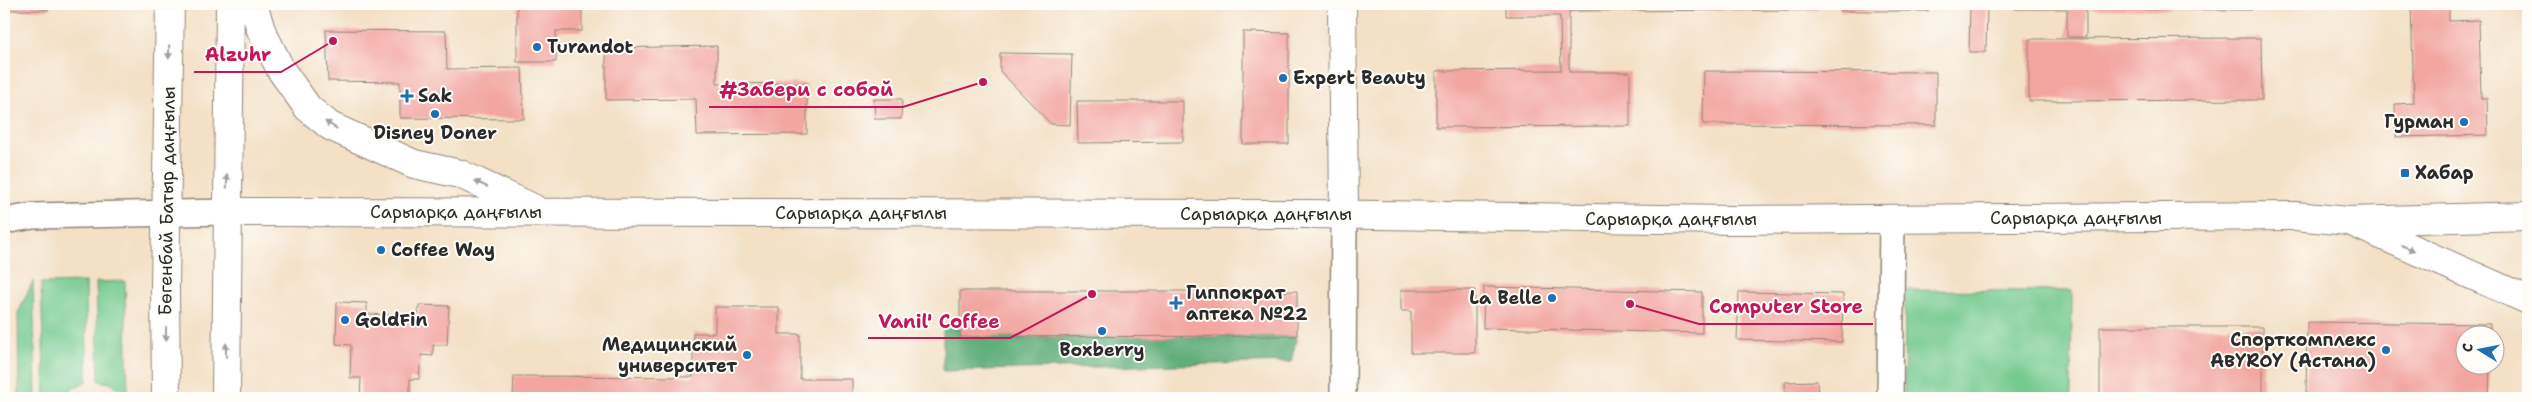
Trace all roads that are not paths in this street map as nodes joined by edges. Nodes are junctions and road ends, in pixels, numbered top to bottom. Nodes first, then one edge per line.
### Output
1 (170, 4) edge
2 (230, 4) edge
3 (253, 4) edge
4 (1342, 4) edge
5 (227, 212) junction
6 (541, 212) junction
7 (167, 213) junction
8 (1344, 215) junction
9 (2528, 216) edge
10 (1892, 219) junction
11 (4, 221) edge
12 (2348, 221) junction
13 (2528, 300) edge
14 (166, 398) edge
15 (226, 398) edge
16 (1343, 398) edge
17 (1890, 398) edge

1 -> 7 main road, Бөгенбай Батыр даңғылы
5 -> 2 main road
6 -> 3 main road
4 - 8 main road
5 - 6 main road, Сарыарқа даңғылы
5 - 7 street, Сарыарқа даңғылы
15 -> 5 main road
6 - 8 main road, Сарыарқа даңғылы
7 - 11 street, Сарыарқа даңғылы
7 -> 14 main road, Бөгенбай Батыр даңғылы
8 - 10 main road, Сарыарқа даңғылы
8 - 16 street
9 - 12 main road, Сарыарқа даңғылы
10 - 12 main road, Сарыарқа даңғылы
10 - 17 street
12 -> 13 main road

